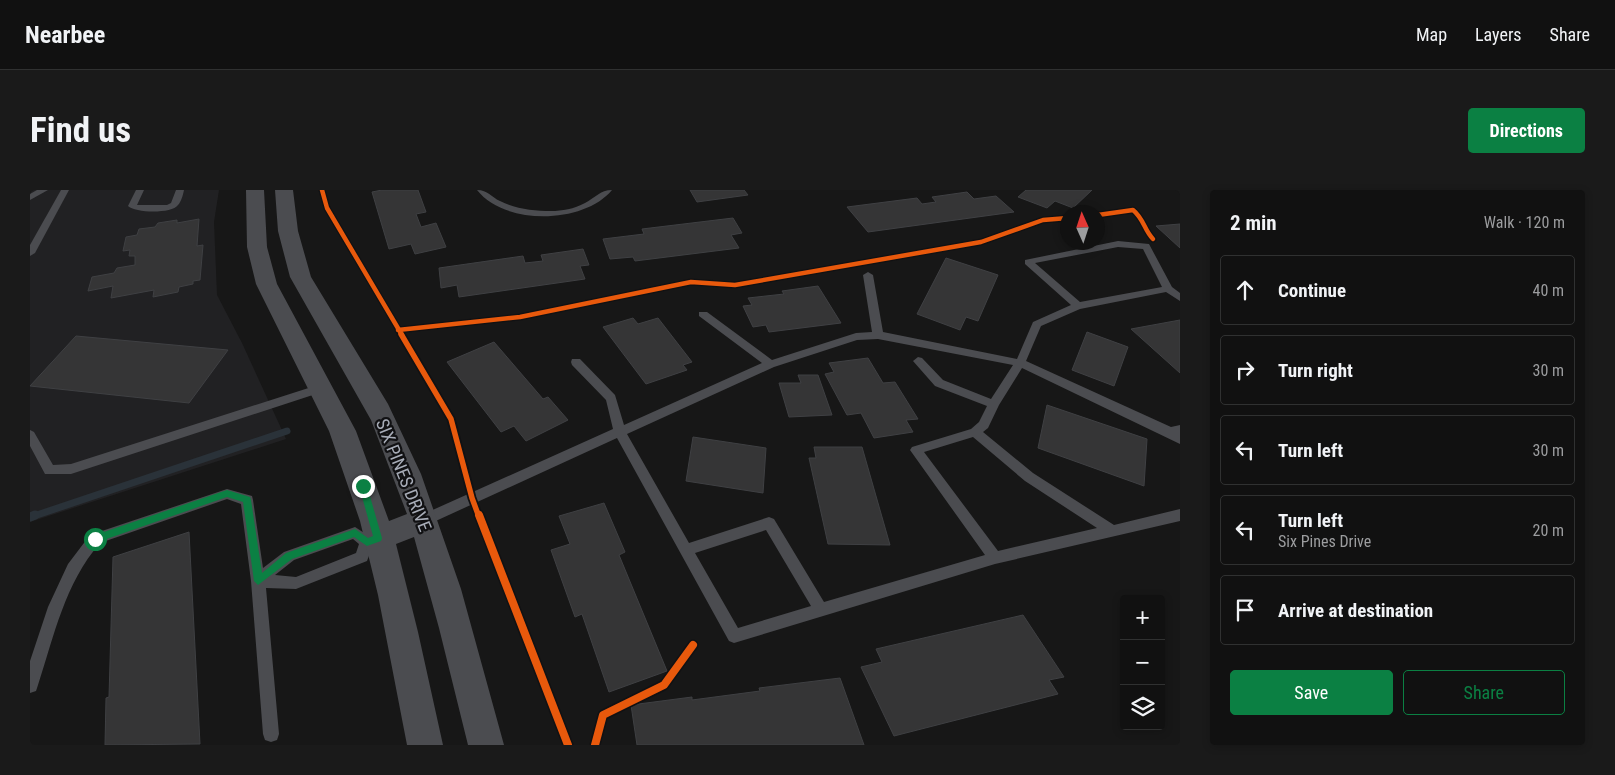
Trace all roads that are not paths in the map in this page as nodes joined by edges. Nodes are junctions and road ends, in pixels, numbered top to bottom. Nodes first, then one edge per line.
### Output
1 (44, 190) edge
2 (65, 190) edge
3 (140, 190) edge
4 (180, 190) edge
5 (254, 190) edge
6 (284, 190) edge
7 (481, 190) edge
8 (608, 190) edge
9 (30, 197) edge
10 (30, 253) edge
11 (868, 275) dead end
12 (1168, 289) junction
13 (1180, 298) edge
14 (1078, 306) junction
15 (703, 314) dead end
16 (878, 335) junction
17 (918, 361) dead end
18 (576, 362) dead end
19 (1020, 363) junction
20 (770, 364) junction
21 (321, 388) junction
22 (994, 404) junction
23 (1175, 431) edge
24 (620, 432) junction
25 (974, 432) junction
26 (30, 435) edge
27 (1180, 439) edge
28 (1180, 515) edge
29 (422, 521) junction
30 (1111, 530) junction
31 (372, 540) junction
32 (686, 550) junction
33 (995, 558) junction
34 (258, 581) junction
35 (821, 610) junction
36 (30, 685) edge
37 (271, 734) dead end
38 (425, 745) edge
39 (486, 745) edge

1 - 9 lane
2 - 10 lane
3 - 4 lane
5 - 21 street
6 - 29 street, SIX PINES DRIVE
7 - 8 lane
11 - 16 lane
12 - 13 lane
12 - 14 lane
12 - 14 lane
14 - 19 lane
15 - 20 lane
16 - 19 lane
16 - 20 lane
17 - 22 lane
18 - 24 lane
19 - 22 lane
19 - 23 lane
20 - 24 lane
21 - 26 lane
21 - 31 street
22 - 25 lane
23 - 27 lane
24 - 29 lane
24 - 32 lane
25 - 30 lane
25 - 33 lane
28 - 30 lane
29 - 31 street
29 - 39 street, SIX PINES DRIVE
30 - 33 lane
31 - 34 lane
31 - 34 lane
31 - 38 street
32 - 35 lane
32 - 35 lane
33 - 35 lane
34 - 36 lane
34 - 37 lane

